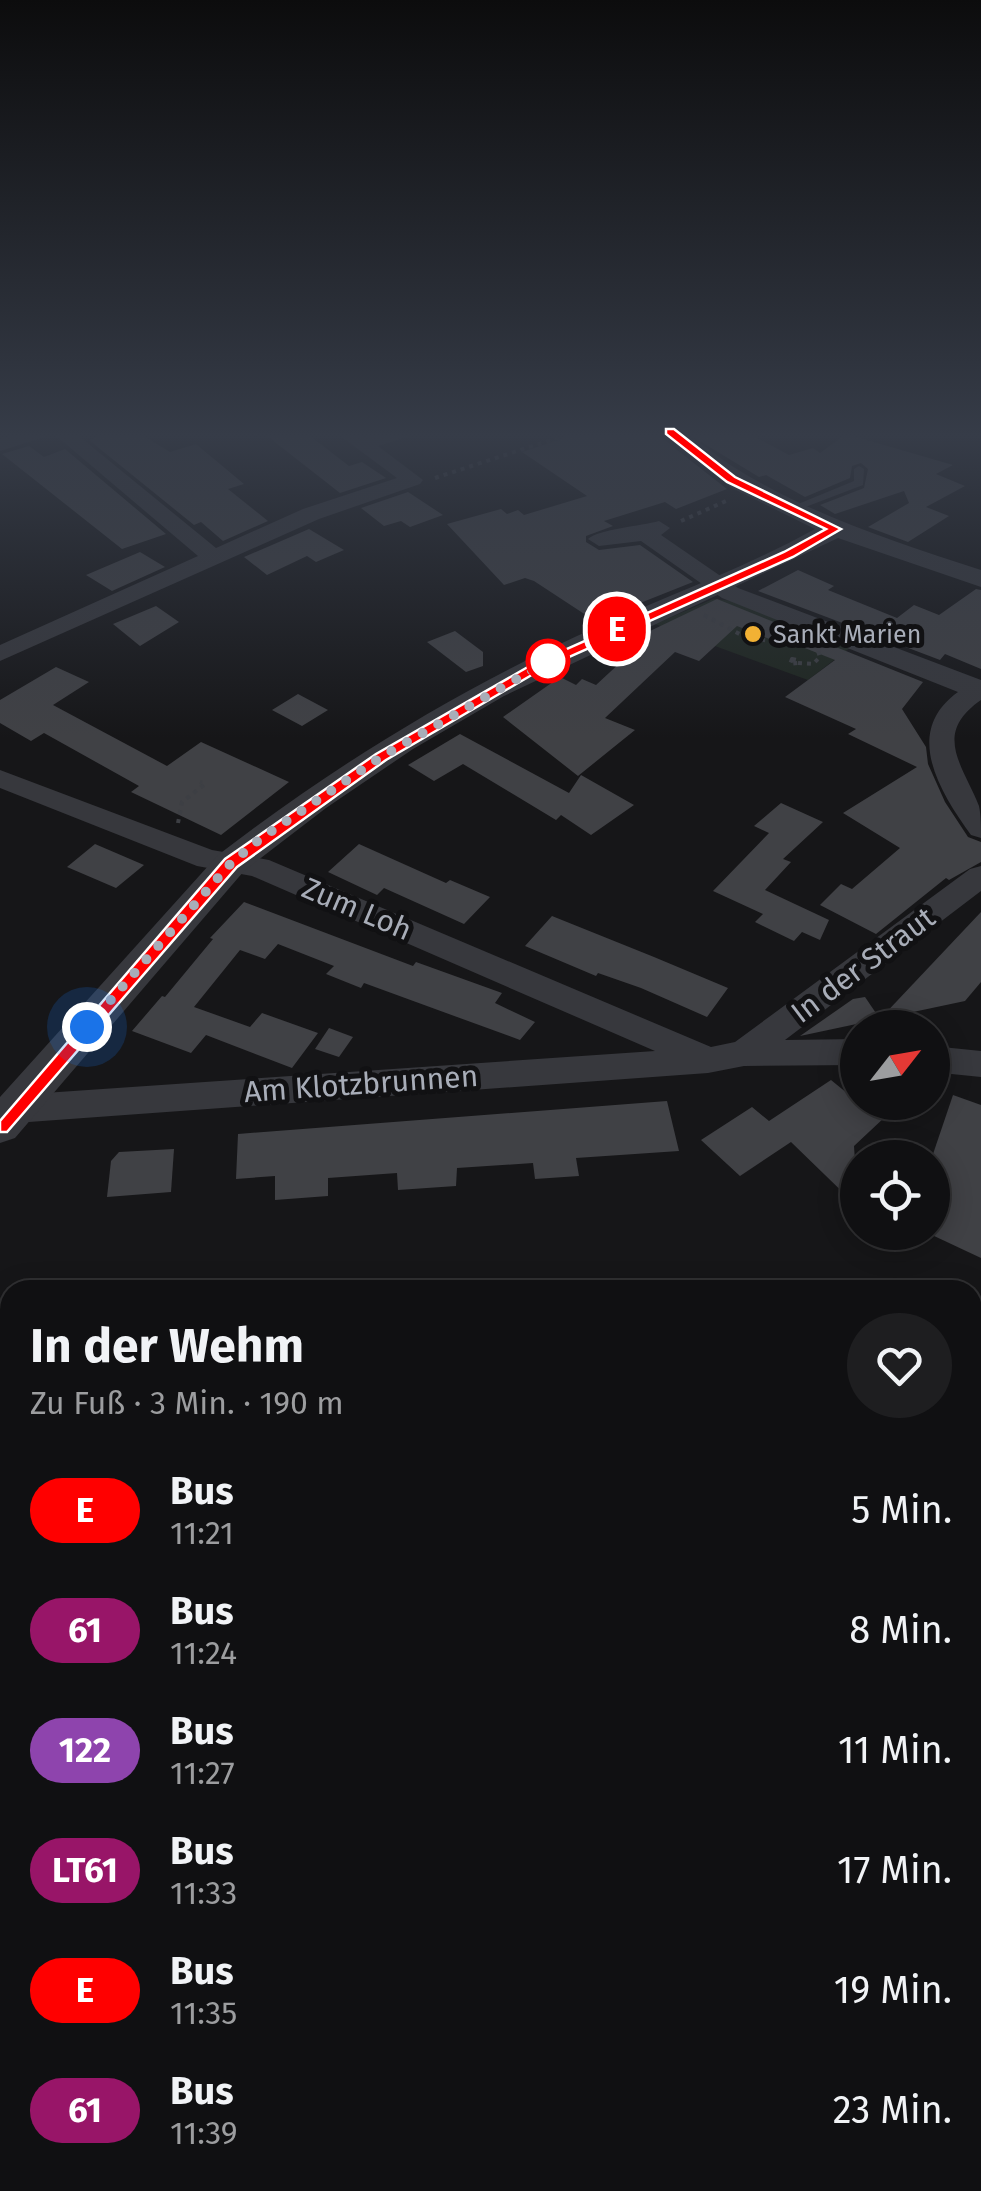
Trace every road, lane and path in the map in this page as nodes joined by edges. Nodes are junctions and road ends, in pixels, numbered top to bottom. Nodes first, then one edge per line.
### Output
1 (185, 534) edge
2 (266, 534) edge
3 (627, 534) edge
4 (655, 534) edge
5 (824, 534) edge
6 (850, 534) edge
7 (599, 538) dead end
8 (214, 558) junction
9 (981, 580) edge
10 (704, 592) junction
11 (746, 630) dead end
12 (740, 635) junction
13 (820, 636) junction
14 (786, 640) dead end
15 (779, 645) junction
16 (0, 654) edge
17 (979, 690) edge
18 (0, 778) edge
19 (200, 782) dead end
20 (981, 829) edge
21 (174, 846) junction
22 (231, 863) junction
23 (981, 876) edge
24 (840, 1052) edge
25 (744, 1053) junction
26 (708, 1060) junction
27 (950, 1061) edge
28 (981, 1064) edge
29 (8, 1118) edge

1 - 8 street
2 - 8 street
3 - 7 street
4 - 10 street
5 - 10 street
6 - 9 street
8 - 16 street
10 - 12 path
10 - 13 street
10 - 22 street
11 - 12 path
12 - 15 path
13 - 15 path
13 - 15 path
13 - 17 street
14 - 15 path
17 - 20 street
18 - 21 street, Zum Loh
19 - 21 path
21 - 22 street, Zum Loh
22 - 26 street, Zum Loh
22 - 29 street
23 - 25 street, In der Straut
24 - 25 street, Am Klotzbrunnen
25 - 26 street, Am Klotzbrunnen
26 - 29 street, Am Klotzbrunnen
27 - 28 street

